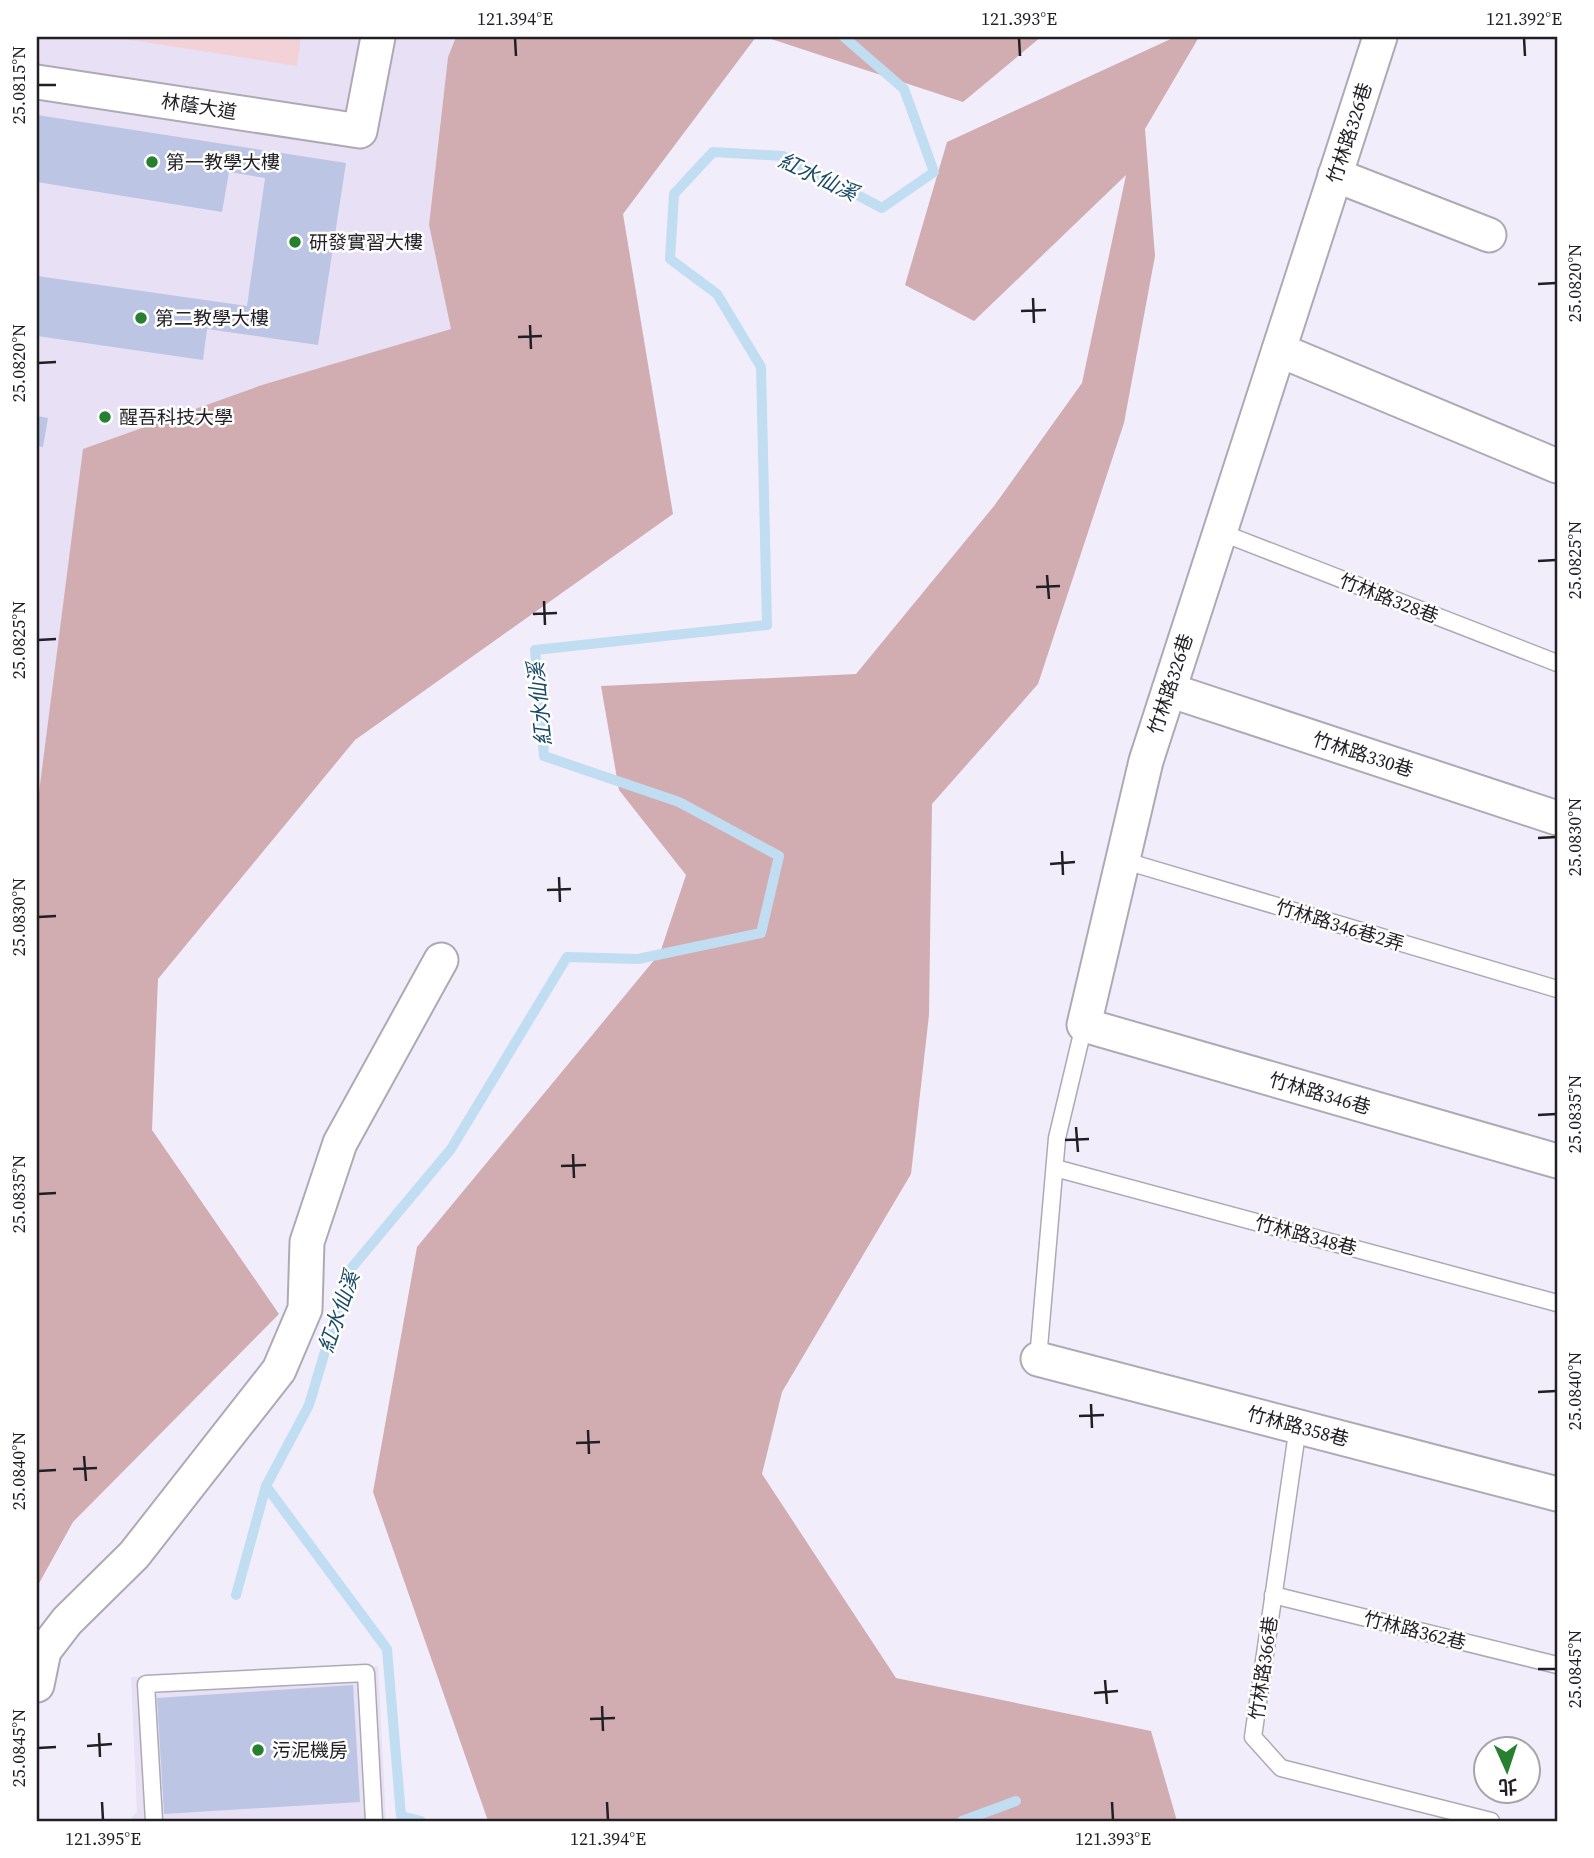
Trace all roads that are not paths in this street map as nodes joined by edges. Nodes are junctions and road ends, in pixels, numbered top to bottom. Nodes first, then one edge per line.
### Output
1 (379, 37) edge
2 (1380, 37) edge
3 (37, 82) edge
4 (1335, 176) junction
5 (1489, 235) dead end
6 (1279, 350) junction
7 (1557, 466) edge
8 (1220, 532) junction
9 (1557, 663) edge
10 (1168, 690) junction
11 (1557, 818) edge
12 (1122, 860) junction
13 (441, 960) dead end
14 (1557, 989) edge
15 (1084, 1026) junction
16 (1557, 1161) edge
17 (1055, 1168) junction
18 (1557, 1303) edge
19 (1038, 1359) joint
20 (1298, 1426) junction
21 (1557, 1494) edge
22 (1273, 1595) junction
23 (1557, 1665) edge
24 (37, 1685) edge
25 (154, 1821) edge
26 (374, 1821) edge
27 (1491, 1821) edge

1 - 3 street, 林蔭大道
2 - 4 street, 竹林路326巷
4 - 5 street
4 - 6 street, 竹林路326巷
6 - 7 street
6 - 8 street, 竹林路326巷
8 - 9 lane, 竹林路328巷
8 - 10 street, 竹林路326巷
10 - 11 street, 竹林路330巷
10 - 12 street, 竹林路326巷
12 - 14 lane, 竹林路346巷2弄
12 - 15 street, 竹林路326巷
13 - 24 street
15 - 16 street, 竹林路346巷
15 - 17 lane
17 - 18 lane, 竹林路348巷
17 - 19 lane
19 - 20 street, 竹林路358巷
20 - 21 street, 竹林路358巷
20 - 22 lane, 竹林路366巷
22 - 23 lane, 竹林路362巷
22 - 27 lane, 竹林路366巷
25 - 26 lane

